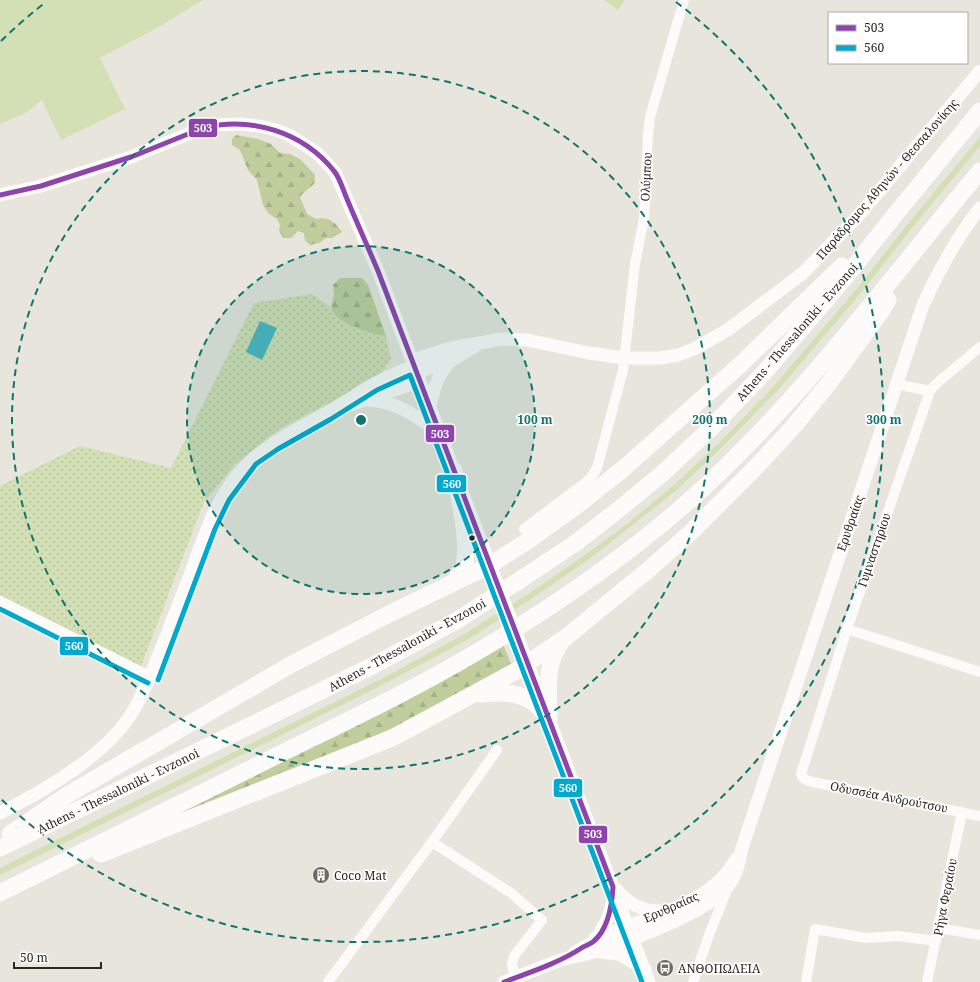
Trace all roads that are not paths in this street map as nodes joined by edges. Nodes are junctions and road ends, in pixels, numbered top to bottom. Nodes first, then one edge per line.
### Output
1 (684, 0) edge
2 (980, 71) edge
3 (980, 112) edge
4 (980, 171) edge
5 (0, 195) edge
6 (980, 208) edge
7 (894, 216) junction
8 (922, 241) junction
9 (479, 344) junction
10 (980, 347) edge
11 (624, 358) junction
12 (454, 359) junction
13 (416, 370) junction
14 (896, 384) junction
15 (930, 391) junction
16 (363, 400) junction
17 (430, 406) junction
18 (328, 413) junction
19 (441, 434) junction
20 (454, 470) junction
21 (525, 536) junction
22 (493, 571) junction
23 (453, 583) junction
24 (0, 601) edge
25 (847, 629) junction
26 (565, 638) junction
27 (525, 657) junction
28 (980, 672) edge
29 (151, 677) junction
30 (474, 694) junction
31 (549, 718) junction
32 (497, 750) dead end
33 (802, 774) joint
34 (962, 812) junction
35 (0, 813) edge
36 (980, 816) edge
37 (0, 841) edge
38 (432, 842) junction
39 (0, 848) edge
40 (742, 848) junction
41 (728, 886) junction
42 (613, 887) junction
43 (6, 890) edge
44 (669, 911) junction
45 (938, 928) junction
46 (630, 932) junction
47 (980, 935) edge
48 (936, 941) junction
49 (594, 947) junction
50 (645, 969) junction
51 (510, 980) edge
52 (328, 982) edge
53 (649, 982) edge
54 (693, 982) edge
55 (806, 982) edge
56 (928, 982) edge

1 - 11 street, Ολύμπου
2 - 11 main road, Παράδρομος Αθηνών - Θεσσαλονίκης
3 - 7 highway, Athens - Thessaloniki - Evzonoi
4 - 8 highway
5 - 13 main road, Ερυθραίας
6 - 14 main road, Ερυθραίας
7 - 21 highway
7 - 39 highway, Athens - Thessaloniki - Evzonoi
8 - 26 highway
8 - 43 highway
9 - 11 main road, Παράδρομος Αθηνών - Θεσσαλονίκης
9 - 12 main road, Παράδρομος Αθηνών - Θεσσαλονίκης
9 - 13 main road, Παράδρομος Αθηνών - Θεσσαλονίκης
10 - 15 street, Γυμναστηρίου
11 - 21 street, Ολύμπου
12 - 13 main road, Παράδρομος Αθηνών - Θεσσαλονίκης
12 - 17 main road
13 - 16 main road, Παράδρομος Αθηνών - Θεσσαλονίκης
13 - 17 main road, Ερυθραίας
13 - 18 main road, Παράδρομος Αθηνών - Θεσσαλονίκης
14 - 15 street
14 - 40 main road, Ερυθραίας
15 - 25 street, Γυμναστηρίου
16 - 18 main road, Παράδρομος Αθηνών - Θεσσαλονίκης
16 - 19 main road
17 - 19 main road, Ερυθραίας
18 - 29 main road, Παράδρομος Αθηνών - Θεσσαλονίκης
19 - 20 main road, Ερυθραίας
20 - 22 main road, Ερυθραίας
20 - 23 highway
21 - 22 highway
22 - 23 highway
22 - 27 main road, Ερυθραίας
23 - 37 highway
24 - 29 street
25 - 28 street
25 - 33 street, Γυμναστηρίου
26 - 27 highway
26 - 31 highway
27 - 30 highway
27 - 31 main road, Ερυθραίας
29 - 35 main road, Παράδρομος Αθηνών - Θεσσαλονίκης
30 - 31 highway
30 - 43 highway
31 - 42 main road, Ερυθραίας
32 - 38 street
33 - 34 street, Οδυσσέα Ανδρούτσου
34 - 36 street, Οδυσσέα Ανδρούτσου
34 - 45 street, Ρήγα Φεραίου
38 - 51 street
38 - 52 street
40 - 41 main road, Ερυθραίας
40 - 44 main road, Ερυθραίας
41 - 46 main road, Ερυθραίας
41 - 54 street, Ερυθραίας
42 - 44 main road
42 - 46 main road, Ερυθραίας
42 - 49 main road
44 - 46 main road, Ερυθραίας
45 - 47 street
45 - 48 street, Ρήγα Φεραίου
46 - 49 main road
46 - 50 main road, Ερυθραίας
48 - 55 street
48 - 56 street, Ρήγα Φεραίου
49 - 50 main road
49 - 51 main road
50 - 53 main road, Ερυθραίας

